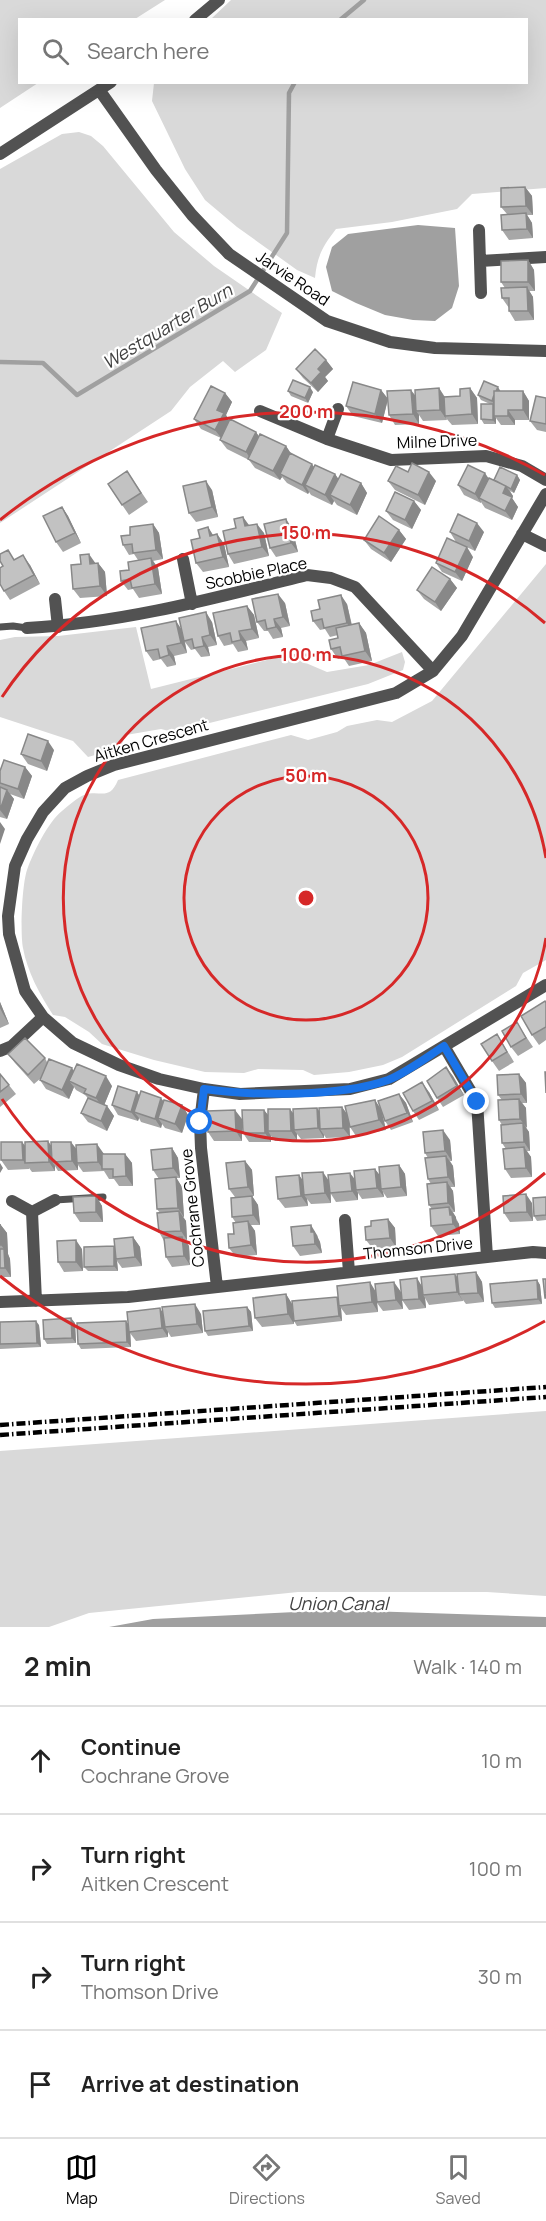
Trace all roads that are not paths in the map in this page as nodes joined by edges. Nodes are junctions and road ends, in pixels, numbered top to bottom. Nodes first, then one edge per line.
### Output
1 (219, 0) edge
2 (197, 18) edge
3 (109, 84) edge
4 (100, 91) junction
5 (0, 154) edge
6 (479, 230) dead end
7 (546, 257) edge
8 (480, 261) junction
9 (481, 293) dead end
10 (546, 351) edge
11 (338, 409) dead end
12 (260, 411) dead end
13 (327, 439) junction
14 (546, 480) edge
15 (546, 494) edge
16 (522, 534) junction
17 (546, 546) edge
18 (183, 559) dead end
19 (55, 599) dead end
20 (192, 604) junction
21 (0, 627) edge
22 (58, 627) junction
23 (27, 628) joint
24 (433, 671) junction
25 (4, 934) edge
26 (546, 985) edge
27 (43, 1017) junction
28 (444, 1046) junction
29 (0, 1052) edge
30 (204, 1089) junction
31 (103, 1197) dead end
32 (55, 1200) joint
33 (12, 1201) dead end
34 (32, 1212) junction
35 (345, 1220) dead end
36 (546, 1253) edge
37 (487, 1257) junction
38 (349, 1272) junction
39 (217, 1287) junction
40 (36, 1301) junction
41 (0, 1302) edge

1 - 2 street
3 - 4 street
4 - 5 street
4 - 10 street, Jarvie Road
6 - 8 street
7 - 8 street
8 - 9 street
11 - 13 street
12 - 13 street, Milne Drive
13 - 14 street, Milne Drive
15 - 16 street, Aitken Crescent
16 - 17 street
16 - 24 street, Aitken Crescent
18 - 20 street, Scobbie Place
19 - 22 street
20 - 22 street, Scobbie Place
20 - 24 street, Scobbie Place
21 - 23 lane, Scobbie Place
22 - 23 street, Scobbie Place
24 - 25 street, Aitken Crescent
25 - 27 street, Aitken Crescent
26 - 28 street, Aitken Crescent
27 - 29 street
27 - 30 street, Aitken Crescent
28 - 30 street, Aitken Crescent
28 - 37 street, Thomson Drive
30 - 39 street, Cochrane Grove
31 - 32 lane
32 - 34 street
33 - 34 street
34 - 40 street
35 - 38 street, Thomson Drive
36 - 37 street
37 - 38 street, Thomson Drive
38 - 39 street, Thomson Drive
39 - 40 street, Thomson Drive
40 - 41 street, Thomson Drive

